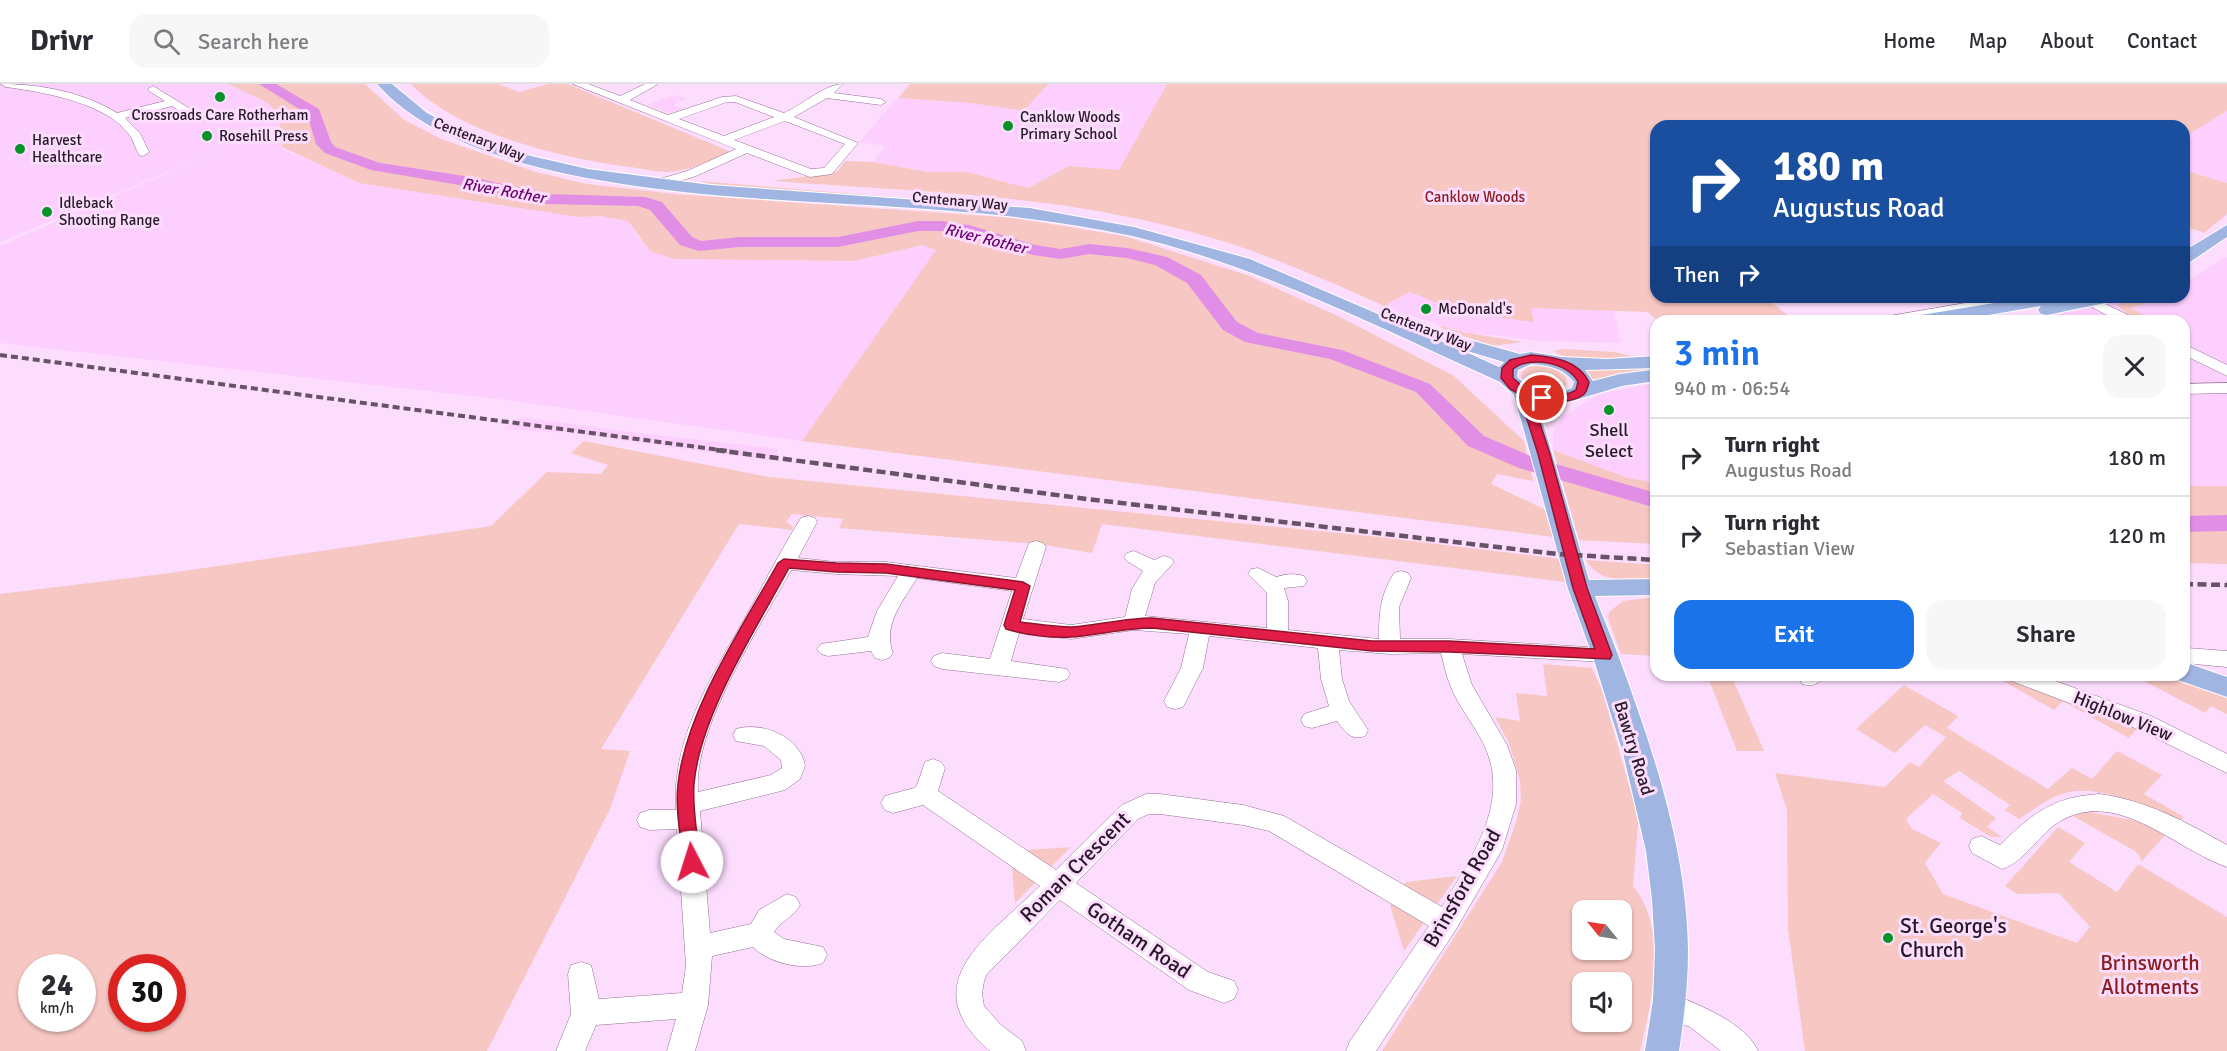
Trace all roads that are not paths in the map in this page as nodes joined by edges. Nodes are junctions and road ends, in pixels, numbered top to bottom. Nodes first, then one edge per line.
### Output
1 (6, 84) edge
2 (384, 84) edge
3 (397, 84) edge
4 (578, 84) edge
5 (653, 84) edge
6 (38, 86) edge
7 (153, 89) dead end
8 (829, 89) edge
9 (621, 100) junction
10 (174, 102) junction
11 (881, 102) dead end
12 (786, 116) junction
13 (116, 117) junction
14 (199, 118) dead end
15 (670, 118) junction
16 (723, 140) junction
17 (746, 149) junction
18 (143, 152) dead end
19 (688, 177) junction
20 (657, 184) junction
21 (708, 189) junction
22 (2223, 240) edge
23 (2190, 246) edge
24 (2190, 255) edge
25 (2190, 266) edge
26 (1990, 303) edge
27 (2028, 303) edge
28 (2080, 303) edge
29 (2106, 303) edge
30 (1347, 307) junction
31 (1920, 315) edge
32 (1956, 315) edge
33 (2016, 315) edge
34 (2121, 315) edge
35 (2190, 352) edge
36 (1519, 360) junction
37 (1650, 362) edge
38 (1561, 363) junction
39 (2227, 371) edge
40 (1650, 376) edge
41 (1507, 378) junction
42 (2227, 388) edge
43 (2190, 389) edge
44 (1524, 393) junction
45 (1573, 395) junction
46 (1545, 457) junction
47 (808, 522) dead end
48 (1036, 547) dead end
49 (1134, 557) dead end
50 (784, 563) junction
51 (911, 571) junction
52 (1401, 578) dead end
53 (1297, 581) dead end
54 (1023, 586) junction
55 (1650, 587) edge
56 (1580, 588) junction
57 (1134, 623) junction
58 (1011, 625) junction
59 (1200, 628) junction
60 (1277, 637) junction
61 (1328, 643) junction
62 (1390, 646) junction
63 (1449, 646) junction
64 (828, 649) dead end
65 (1605, 655) junction
66 (2227, 659) edge
67 (942, 661) dead end
68 (2190, 663) edge
69 (998, 667) junction
70 (2190, 667) edge
71 (1059, 674) dead end
72 (2033, 681) edge
73 (2227, 687) edge
74 (1175, 701) dead end
75 (1341, 711) junction
76 (1312, 720) dead end
77 (1357, 730) dead end
78 (744, 735) dead end
79 (2227, 764) edge
80 (933, 768) dead end
81 (925, 794) junction
82 (893, 803) dead end
83 (687, 812) junction
84 (649, 820) dead end
85 (1981, 846) dead end
86 (2227, 857) edge
87 (1056, 884) junction
88 (787, 905) dead end
89 (1446, 923) junction
90 (759, 934) junction
91 (699, 947) junction
92 (814, 955) dead end
93 (581, 974) dead end
94 (1224, 990) dead end
95 (694, 1005) junction
96 (1668, 1006) junction
97 (587, 1013) junction
98 (570, 1051) edge
99 (681, 1051) edge
100 (1012, 1051) edge
101 (1360, 1051) edge
102 (1662, 1051) edge
103 (1744, 1051) edge

1 - 6 street
2 - 20 main road, Centenary Way
3 - 19 main road, Centenary Way
4 - 9 street
5 - 9 street
6 - 13 street
7 - 10 street
8 - 11 street
8 - 12 street
9 - 15 street
10 - 13 street
10 - 14 street
12 - 15 street
12 - 16 street
12 - 17 street
13 - 18 street
15 - 16 street
16 - 17 street
17 - 19 street
19 - 20 street
19 - 21 main road
19 - 36 main road, Centenary Way
20 - 21 main road, Centenary Way
21 - 30 main road, Centenary Way
22 - 23 main road
22 - 24 main road
22 - 25 main road
26 - 31 street
27 - 32 main road
28 - 33 main road
29 - 34 street
30 - 41 main road
30 - 46 main road
35 - 39 street
36 - 38 main road, Centenary Way
36 - 41 main road
37 - 38 main road, Centenary Way
38 - 45 main road
40 - 45 main road
41 - 44 main road
42 - 43 street
44 - 45 main road
44 - 46 main road, Bawtry Road
45 - 46 main road, Bawtry Road
46 - 56 main road, Bawtry Road
47 - 50 street
48 - 54 street
49 - 57 street
50 - 51 street
50 - 83 street
51 - 54 street
51 - 64 street
52 - 62 street
53 - 60 street
54 - 58 street
55 - 56 main road
56 - 65 main road, Bawtry Road
57 - 58 street
57 - 59 street
58 - 69 street
59 - 60 street
59 - 74 street
60 - 61 street
61 - 62 street
61 - 75 street
62 - 63 street
63 - 65 street
63 - 89 street, Brinsford Road
65 - 96 main road, Bawtry Road
66 - 68 street
67 - 69 street
69 - 71 street
70 - 73 main road
72 - 79 street, Highlow View
75 - 76 street
75 - 77 street
78 - 83 street
80 - 81 street
81 - 82 street
81 - 87 street, Gotham Road
83 - 84 street
83 - 91 street
85 - 86 street
87 - 89 street, Roman Crescent
87 - 94 street, Gotham Road
87 - 100 street, Roman Crescent
88 - 90 street
89 - 101 street, Brinsford Road
90 - 91 street
90 - 92 street
91 - 95 street
93 - 97 street
95 - 97 street
95 - 99 street
96 - 102 main road, Bawtry Road
96 - 103 street
97 - 98 street

